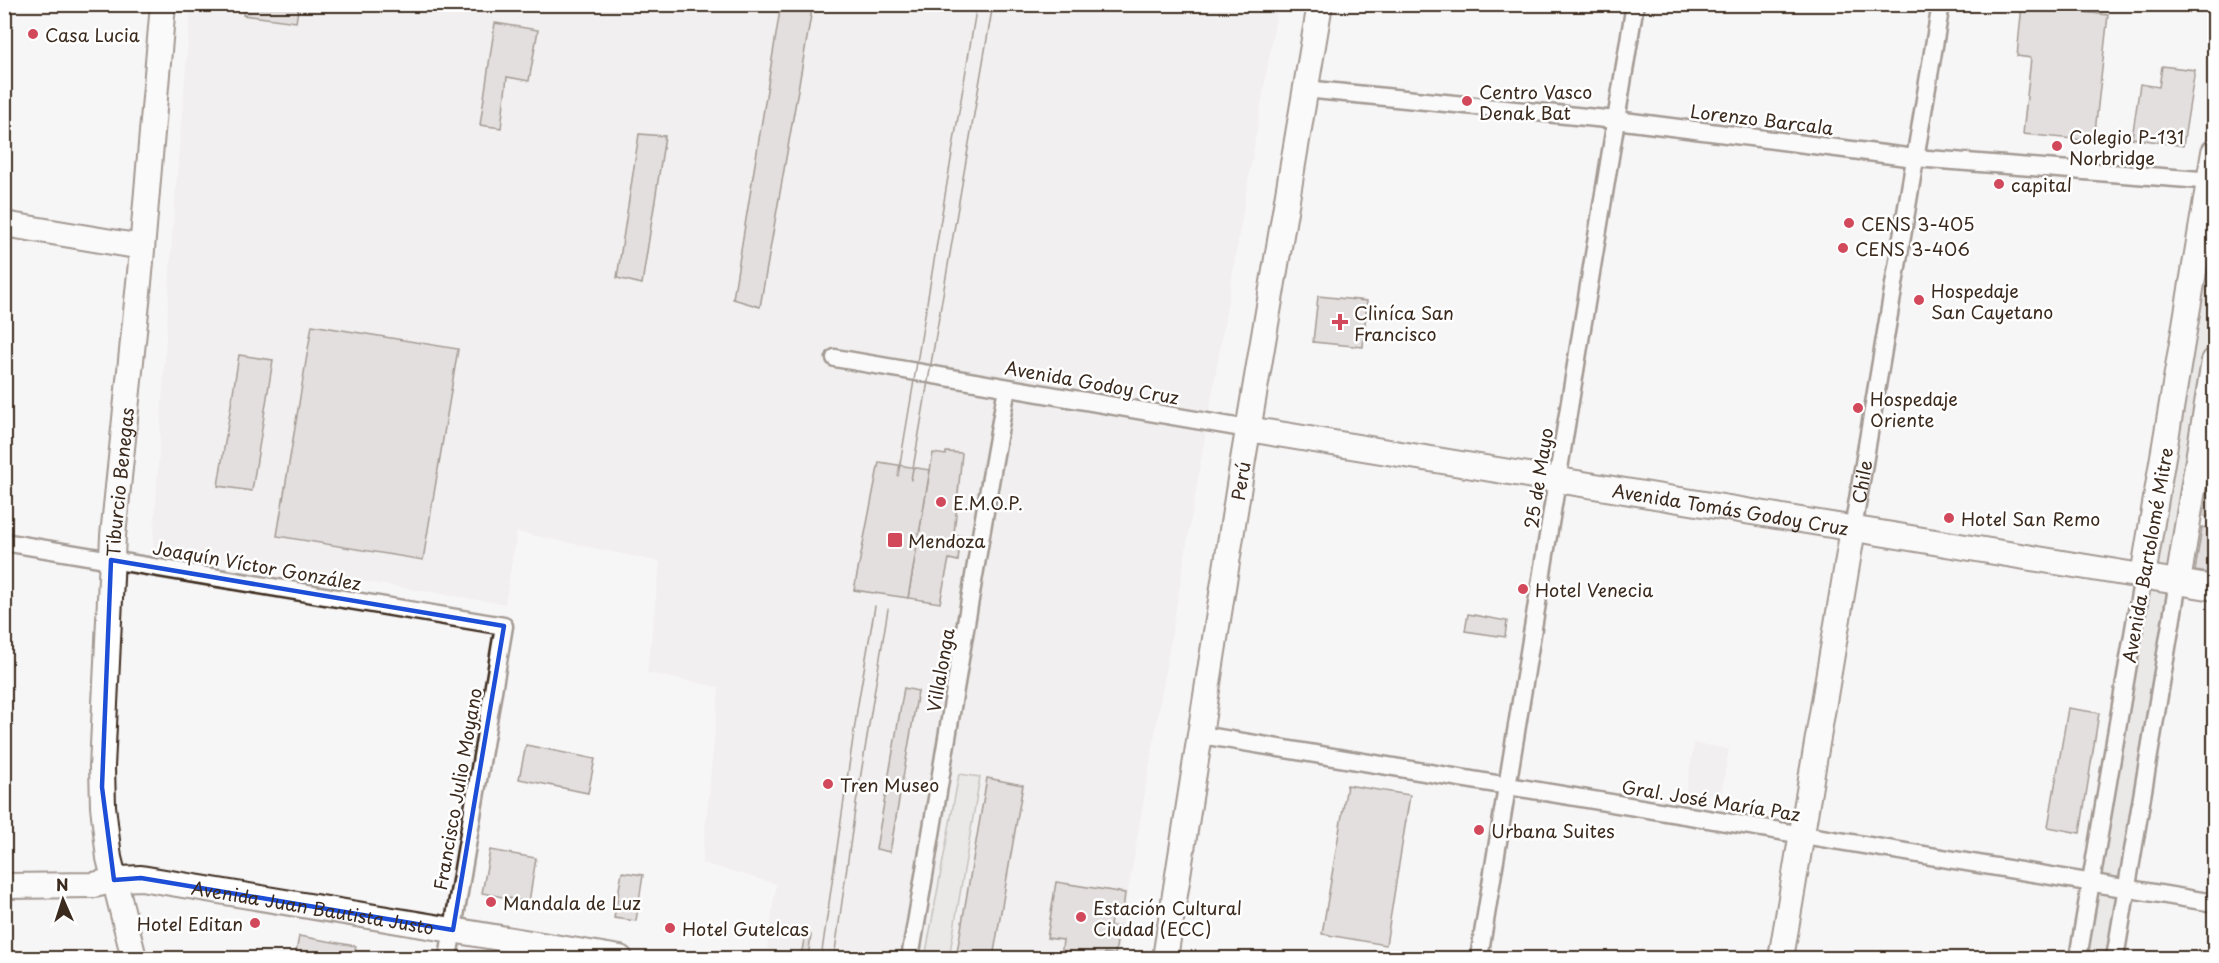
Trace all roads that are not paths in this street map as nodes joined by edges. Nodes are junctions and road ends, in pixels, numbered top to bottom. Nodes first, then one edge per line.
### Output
1 (163, 4) edge
2 (1320, 4) edge
3 (1635, 4) edge
4 (1941, 4) edge
5 (1305, 89) junction
6 (1616, 120) junction
7 (2214, 152) edge
8 (1916, 158) junction
9 (2212, 181) edge
10 (4, 224) edge
11 (142, 247) junction
12 (835, 358) dead end
13 (2214, 361) edge
14 (1007, 388) junction
15 (1248, 429) junction
16 (1557, 481) junction
17 (1853, 529) junction
18 (4, 542) edge
19 (111, 560) junction
20 (2143, 576) junction
21 (2178, 582) junction
22 (2214, 588) edge
23 (504, 626) joint
24 (1201, 735) junction
25 (1507, 786) junction
26 (1802, 835) junction
27 (114, 880) junction
28 (2091, 883) junction
29 (4, 886) edge
30 (2127, 888) junction
31 (2214, 903) edge
32 (453, 930) junction
33 (134, 958) edge
34 (447, 958) edge
35 (620, 958) edge
36 (910, 958) edge
37 (1165, 958) edge
38 (1479, 958) edge
39 (1781, 958) edge
40 (2078, 958) edge
41 (2115, 958) edge

1 - 11 main road, Tiburcio Benegas
2 - 5 main road, Perú
3 - 6 street, 25 de Mayo
4 - 8 street, Chile
5 - 6 street, Lorenzo Barcala
5 - 15 main road, Perú
6 - 8 street, Lorenzo Barcala
6 - 16 street, 25 de Mayo
7 - 9 main road, Avenida Bartolomé Mitre
8 - 9 street, Lorenzo Barcala
8 - 17 street, Chile
9 - 20 main road, Avenida Bartolomé Mitre
10 - 11 main road
11 - 19 main road, Tiburcio Benegas
12 - 14 street, Avenida Godoy Cruz
13 - 21 main road, Avenida Bartolomé Mitre
14 - 15 street, Avenida Godoy Cruz
14 - 36 street, Villalonga
15 - 16 main road, Avenida Tomás Godoy Cruz
15 - 24 main road, Perú
16 - 17 main road, Avenida Tomás Godoy Cruz
16 - 25 street, 25 de Mayo
17 - 20 main road, Avenida Tomás Godoy Cruz
17 - 26 main road, Chile
18 - 19 street, Joaquín Víctor González
19 - 23 street, Joaquín Víctor González
19 - 27 main road, Tiburcio Benegas
20 - 21 main road, Avenida Tomás Godoy Cruz
20 - 28 street, Avenida Bartolomé Mitre
21 - 22 main road, Avenida Tomás Godoy Cruz
21 - 30 street, Avenida Bartolomé Mitre
23 - 32 street, Francisco Julio Moyano
24 - 25 street, Gral. José María Paz
24 - 37 main road, Perú
25 - 26 street, Gral. José María Paz
25 - 38 street, 25 de Mayo
26 - 28 street, Gral. José María Paz
26 - 39 main road, Chile
27 - 29 main road, Avenida Juan Bautista Justo
27 - 32 main road, Avenida Juan Bautista Justo
27 - 33 main road, Tiburcio Benegas
28 - 30 street, Gral. José María Paz
28 - 40 street, Avenida Bartolomé Mitre
30 - 31 street, Gral. José María Paz
30 - 41 street, Avenida Bartolomé Mitre
32 - 34 street, Francisco Julio Moyano
32 - 35 main road, Avenida Juan Bautista Justo

